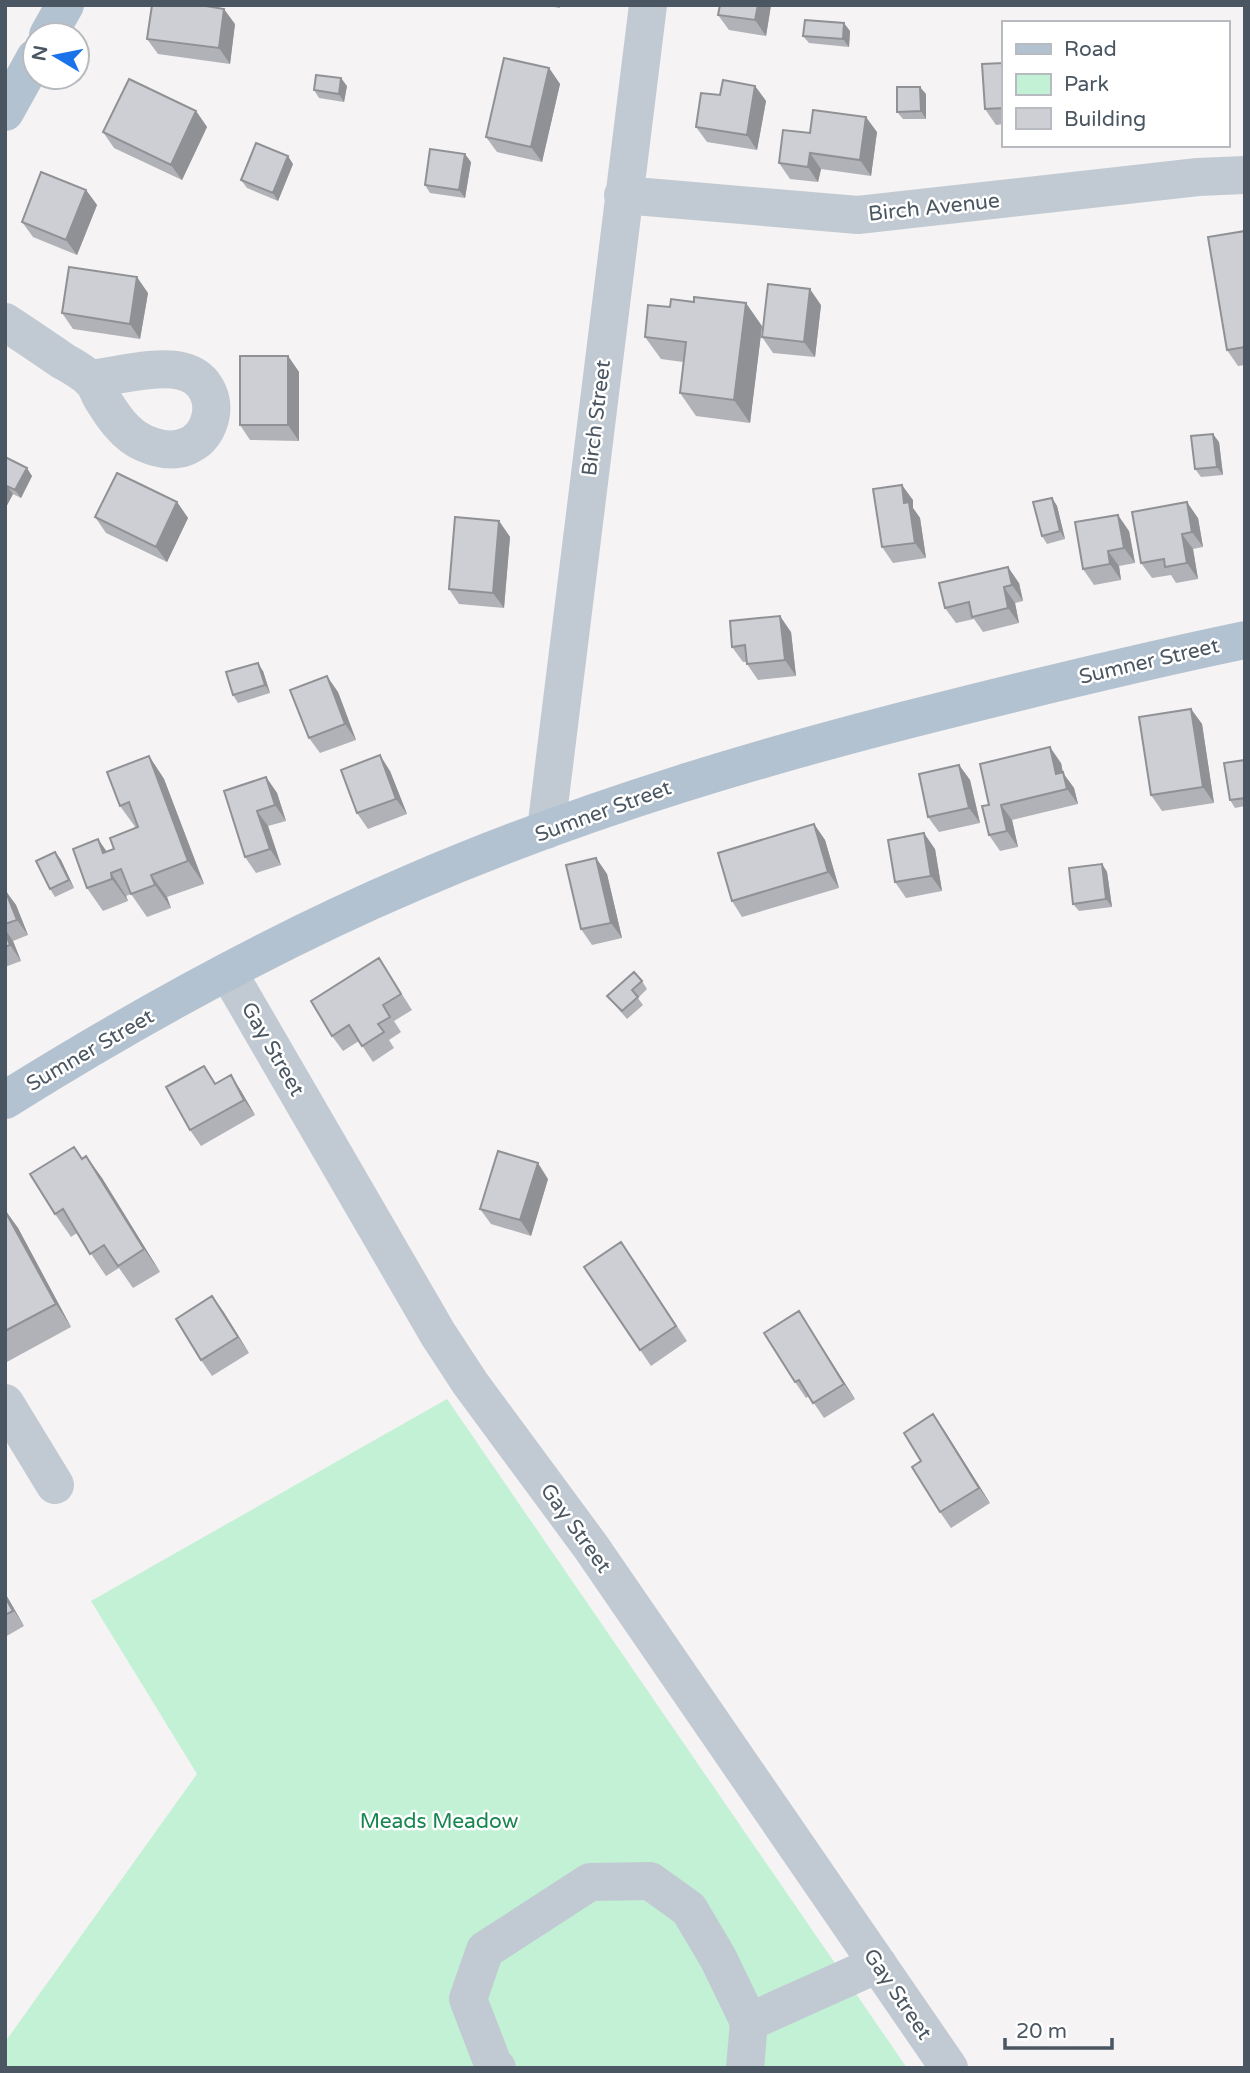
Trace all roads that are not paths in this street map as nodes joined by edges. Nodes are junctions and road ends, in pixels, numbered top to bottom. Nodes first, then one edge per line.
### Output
1 (65, 5) edge
2 (648, 5) edge
3 (56, 21) edge
4 (21, 83) edge
5 (5, 111) edge
6 (1245, 174) edge
7 (623, 195) junction
8 (5, 322) edge
9 (91, 379) dead end
10 (1245, 640) edge
11 (546, 830) junction
12 (228, 972) junction
13 (5, 1100) edge
14 (5, 1403) edge
15 (55, 1485) dead end
16 (878, 1964) junction
17 (749, 2021) junction
18 (497, 2068) edge
19 (745, 2068) edge
20 (949, 2068) edge

1 - 3 main road
2 - 7 street, Birch Street
4 - 5 main road
6 - 7 street, Birch Avenue
7 - 11 street, Birch Street
8 - 9 street
10 - 11 main road, Sumner Street
11 - 12 main road, Sumner Street
12 - 13 main road, Sumner Street
12 - 16 street, Gay Street
14 - 15 street
16 - 17 street
16 - 20 street, Gay Street
17 - 18 street
17 - 19 street

